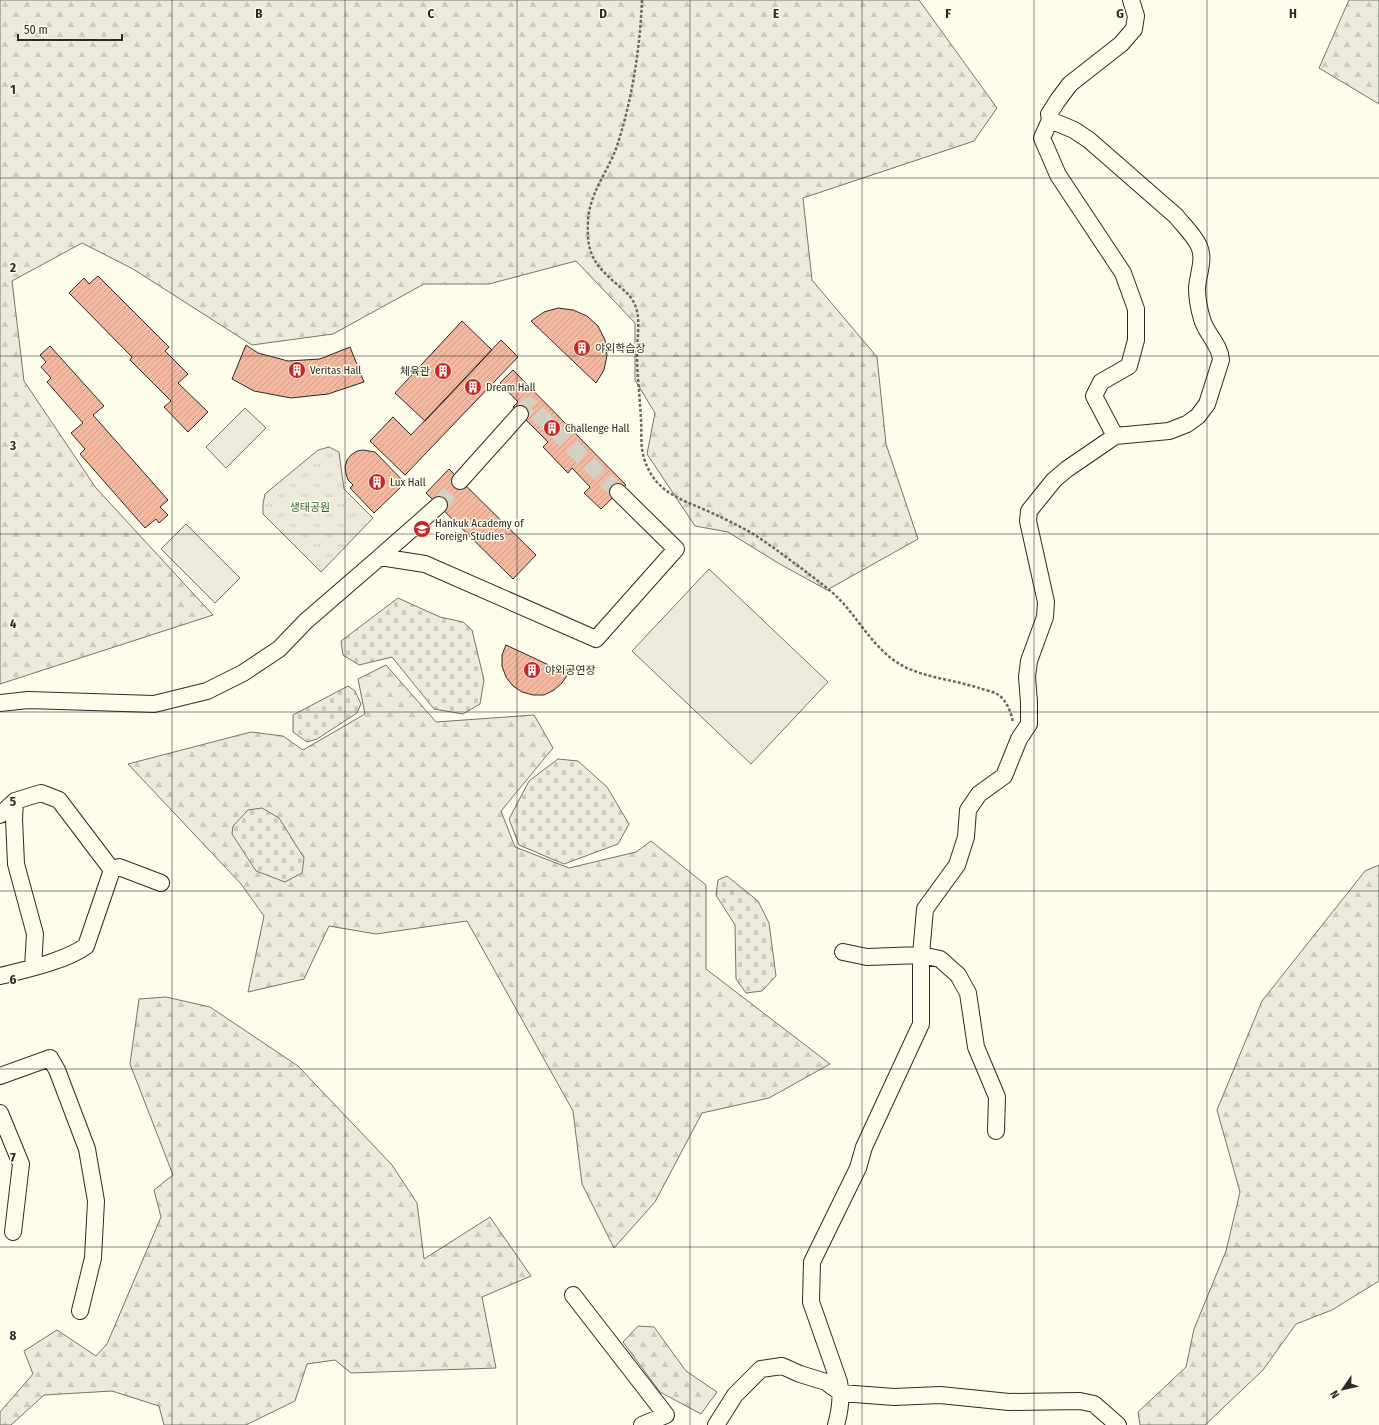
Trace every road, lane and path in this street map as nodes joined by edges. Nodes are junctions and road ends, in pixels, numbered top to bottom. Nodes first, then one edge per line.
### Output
1 (642, 0) edge
2 (1131, 0) edge
3 (1050, 120) junction
4 (520, 414) tunnel mouth
5 (1115, 436) junction
6 (460, 481) tunnel mouth
7 (618, 492) tunnel mouth
8 (439, 506) tunnel mouth
9 (380, 557) junction
10 (0, 703) edge
11 (1019, 739) junction
12 (15, 801) junction
13 (0, 815) edge
14 (112, 870) junction
15 (161, 882) dead end
16 (843, 952) dead end
17 (921, 955) junction
18 (33, 967) junction
19 (0, 976) edge
20 (0, 1076) edge
21 (0, 1113) edge
22 (996, 1131) dead end
23 (13, 1232) dead end
24 (573, 1295) dead end
25 (80, 1311) dead end
26 (841, 1393) junction
27 (642, 1425) edge
28 (716, 1425) edge
29 (836, 1425) edge
30 (1118, 1425) edge

1 - 11 path
2 - 3 street
3 - 5 street
3 - 5 street
4 - 6 street
5 - 11 street
7 - 9 street
8 - 9 street
9 - 10 street
11 - 17 street
12 - 13 street
12 - 14 street
12 - 18 street
14 - 15 street
14 - 18 street
16 - 17 street
17 - 22 street
17 - 26 street
18 - 19 street
20 - 25 street
21 - 23 street
24 - 27 street
26 - 28 street
26 - 29 street
26 - 30 street

